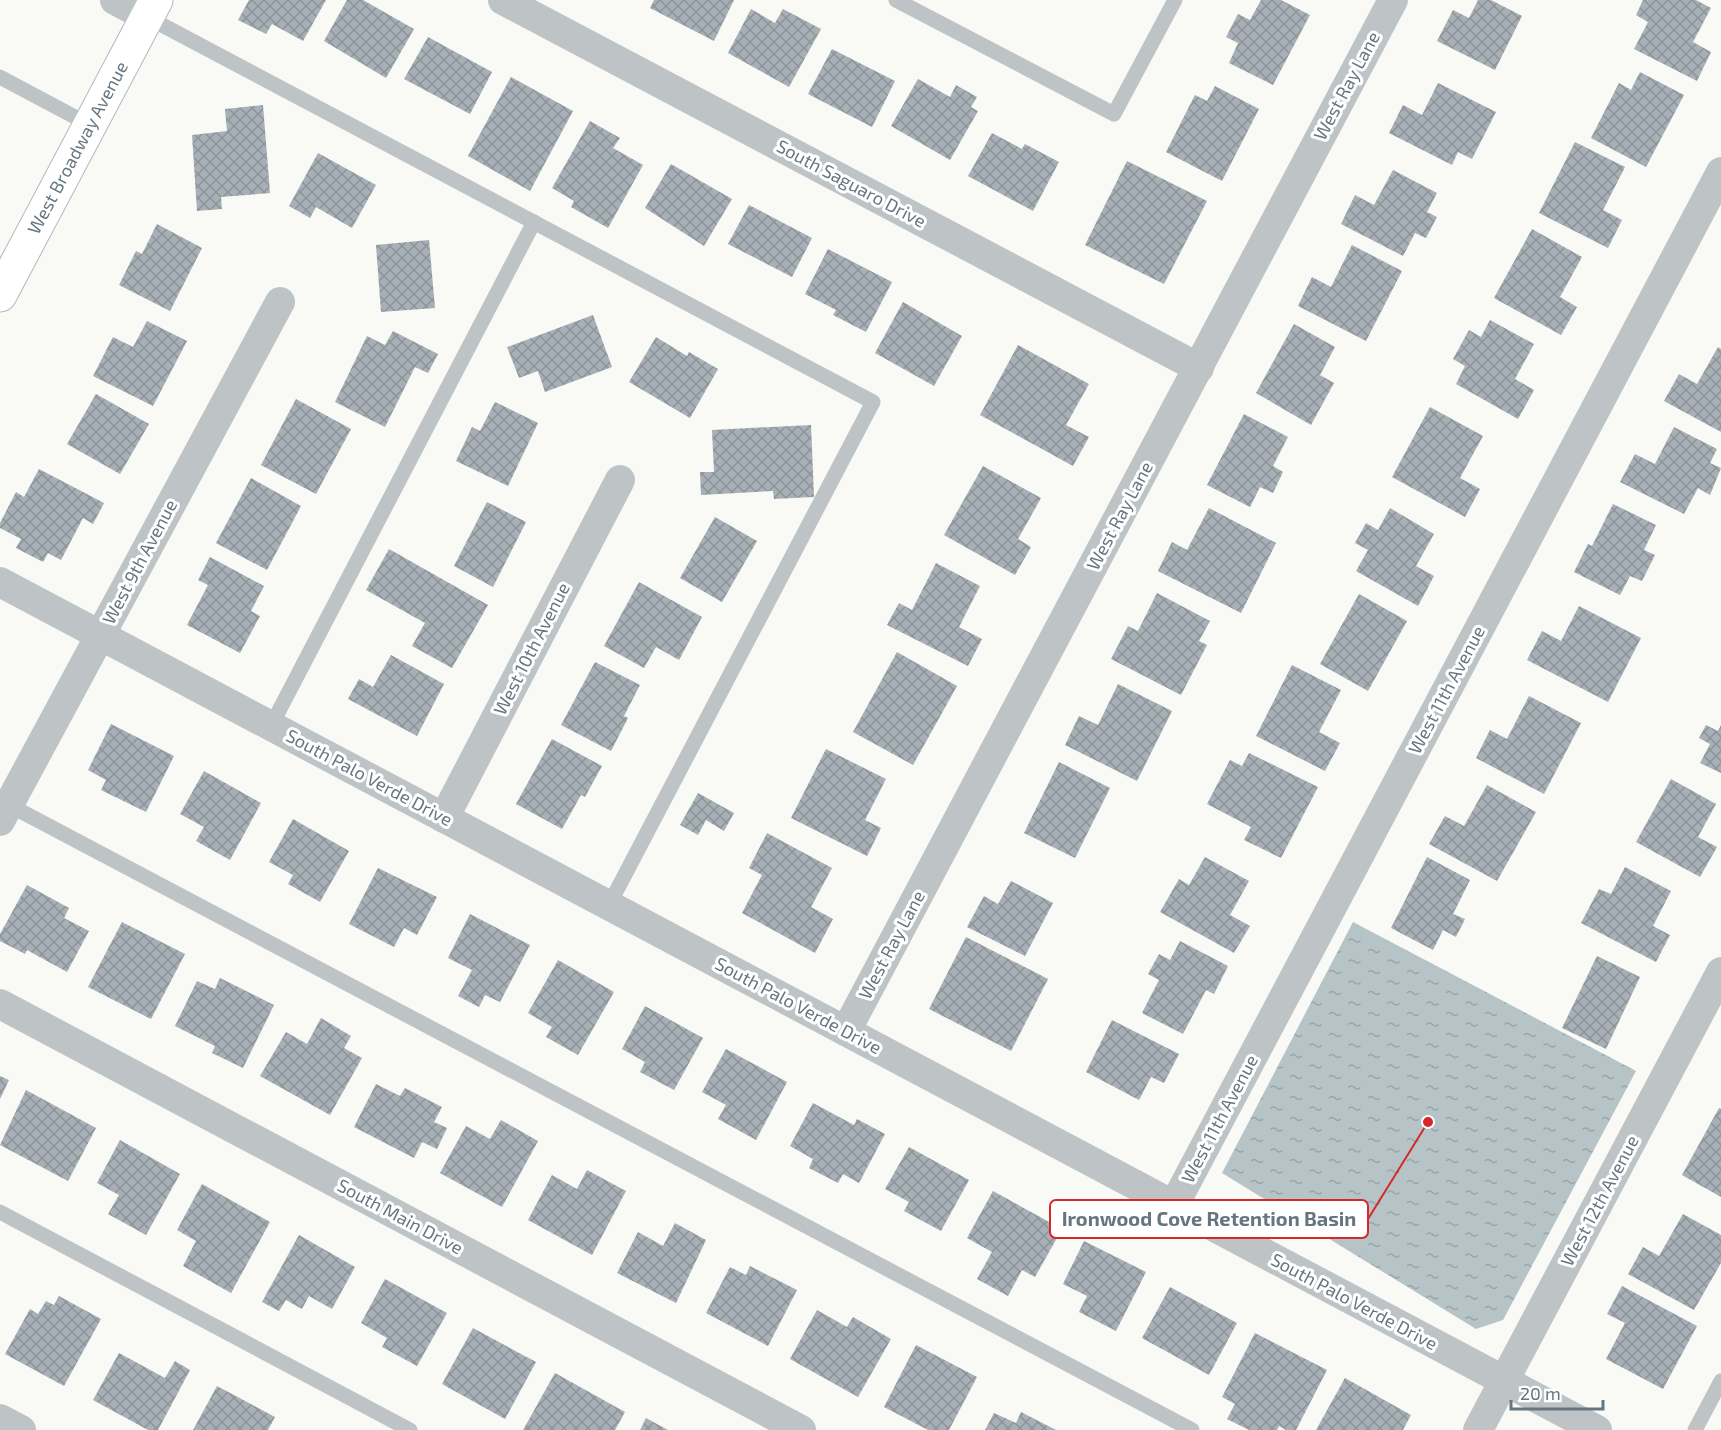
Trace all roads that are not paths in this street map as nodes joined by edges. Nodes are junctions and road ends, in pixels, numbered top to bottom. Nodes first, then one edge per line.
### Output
1 (115, 0) edge
2 (502, 0) edge
3 (896, 0) edge
4 (1175, 0) edge
5 (1393, 0) edge
6 (152, 9) edge
7 (0, 77) edge
8 (90, 125) junction
9 (1721, 172) edge
10 (534, 222) junction
11 (0, 295) edge
12 (280, 302) dead end
13 (1199, 368) junction
14 (620, 480) dead end
15 (0, 582) edge
16 (100, 635) junction
17 (271, 726) junction
18 (5, 813) edge
19 (444, 818) junction
20 (609, 905) junction
21 (1721, 972) edge
22 (0, 1004) edge
23 (846, 1032) junction
24 (1173, 1207) junction
25 (0, 1212) edge
26 (1504, 1381) junction
27 (1721, 1381) edge
28 (0, 1419) edge
29 (21, 1430) edge
30 (410, 1430) edge
31 (801, 1430) edge
32 (1192, 1430) edge
33 (1478, 1430) edge
34 (1597, 1430) edge
35 (1695, 1430) edge

1 - 6 street
2 - 13 street, South Saguaro Drive
3 - 4 lane
5 - 13 street, West Ray Lane
6 - 8 main road, West Broadway Avenue
6 - 10 lane
7 - 8 lane
8 - 11 main road, West Broadway Avenue
9 - 24 street, West 11th Avenue
10 - 17 lane
10 - 20 lane
12 - 16 street, West 9th Avenue
13 - 23 street, West Ray Lane
14 - 19 street, West 10th Avenue
15 - 16 street, South Palo Verde Drive
16 - 17 street, South Palo Verde Drive
16 - 18 street, West 9th Avenue
17 - 19 street, South Palo Verde Drive
18 - 32 lane
19 - 20 street, South Palo Verde Drive
20 - 23 street, South Palo Verde Drive
21 - 26 street, West 12th Avenue
22 - 31 street, South Main Drive
23 - 24 street, South Palo Verde Drive
24 - 26 street, South Palo Verde Drive
25 - 30 lane
26 - 33 street, West 12th Avenue
26 - 34 street, South Palo Verde Drive
27 - 35 lane
28 - 29 street

